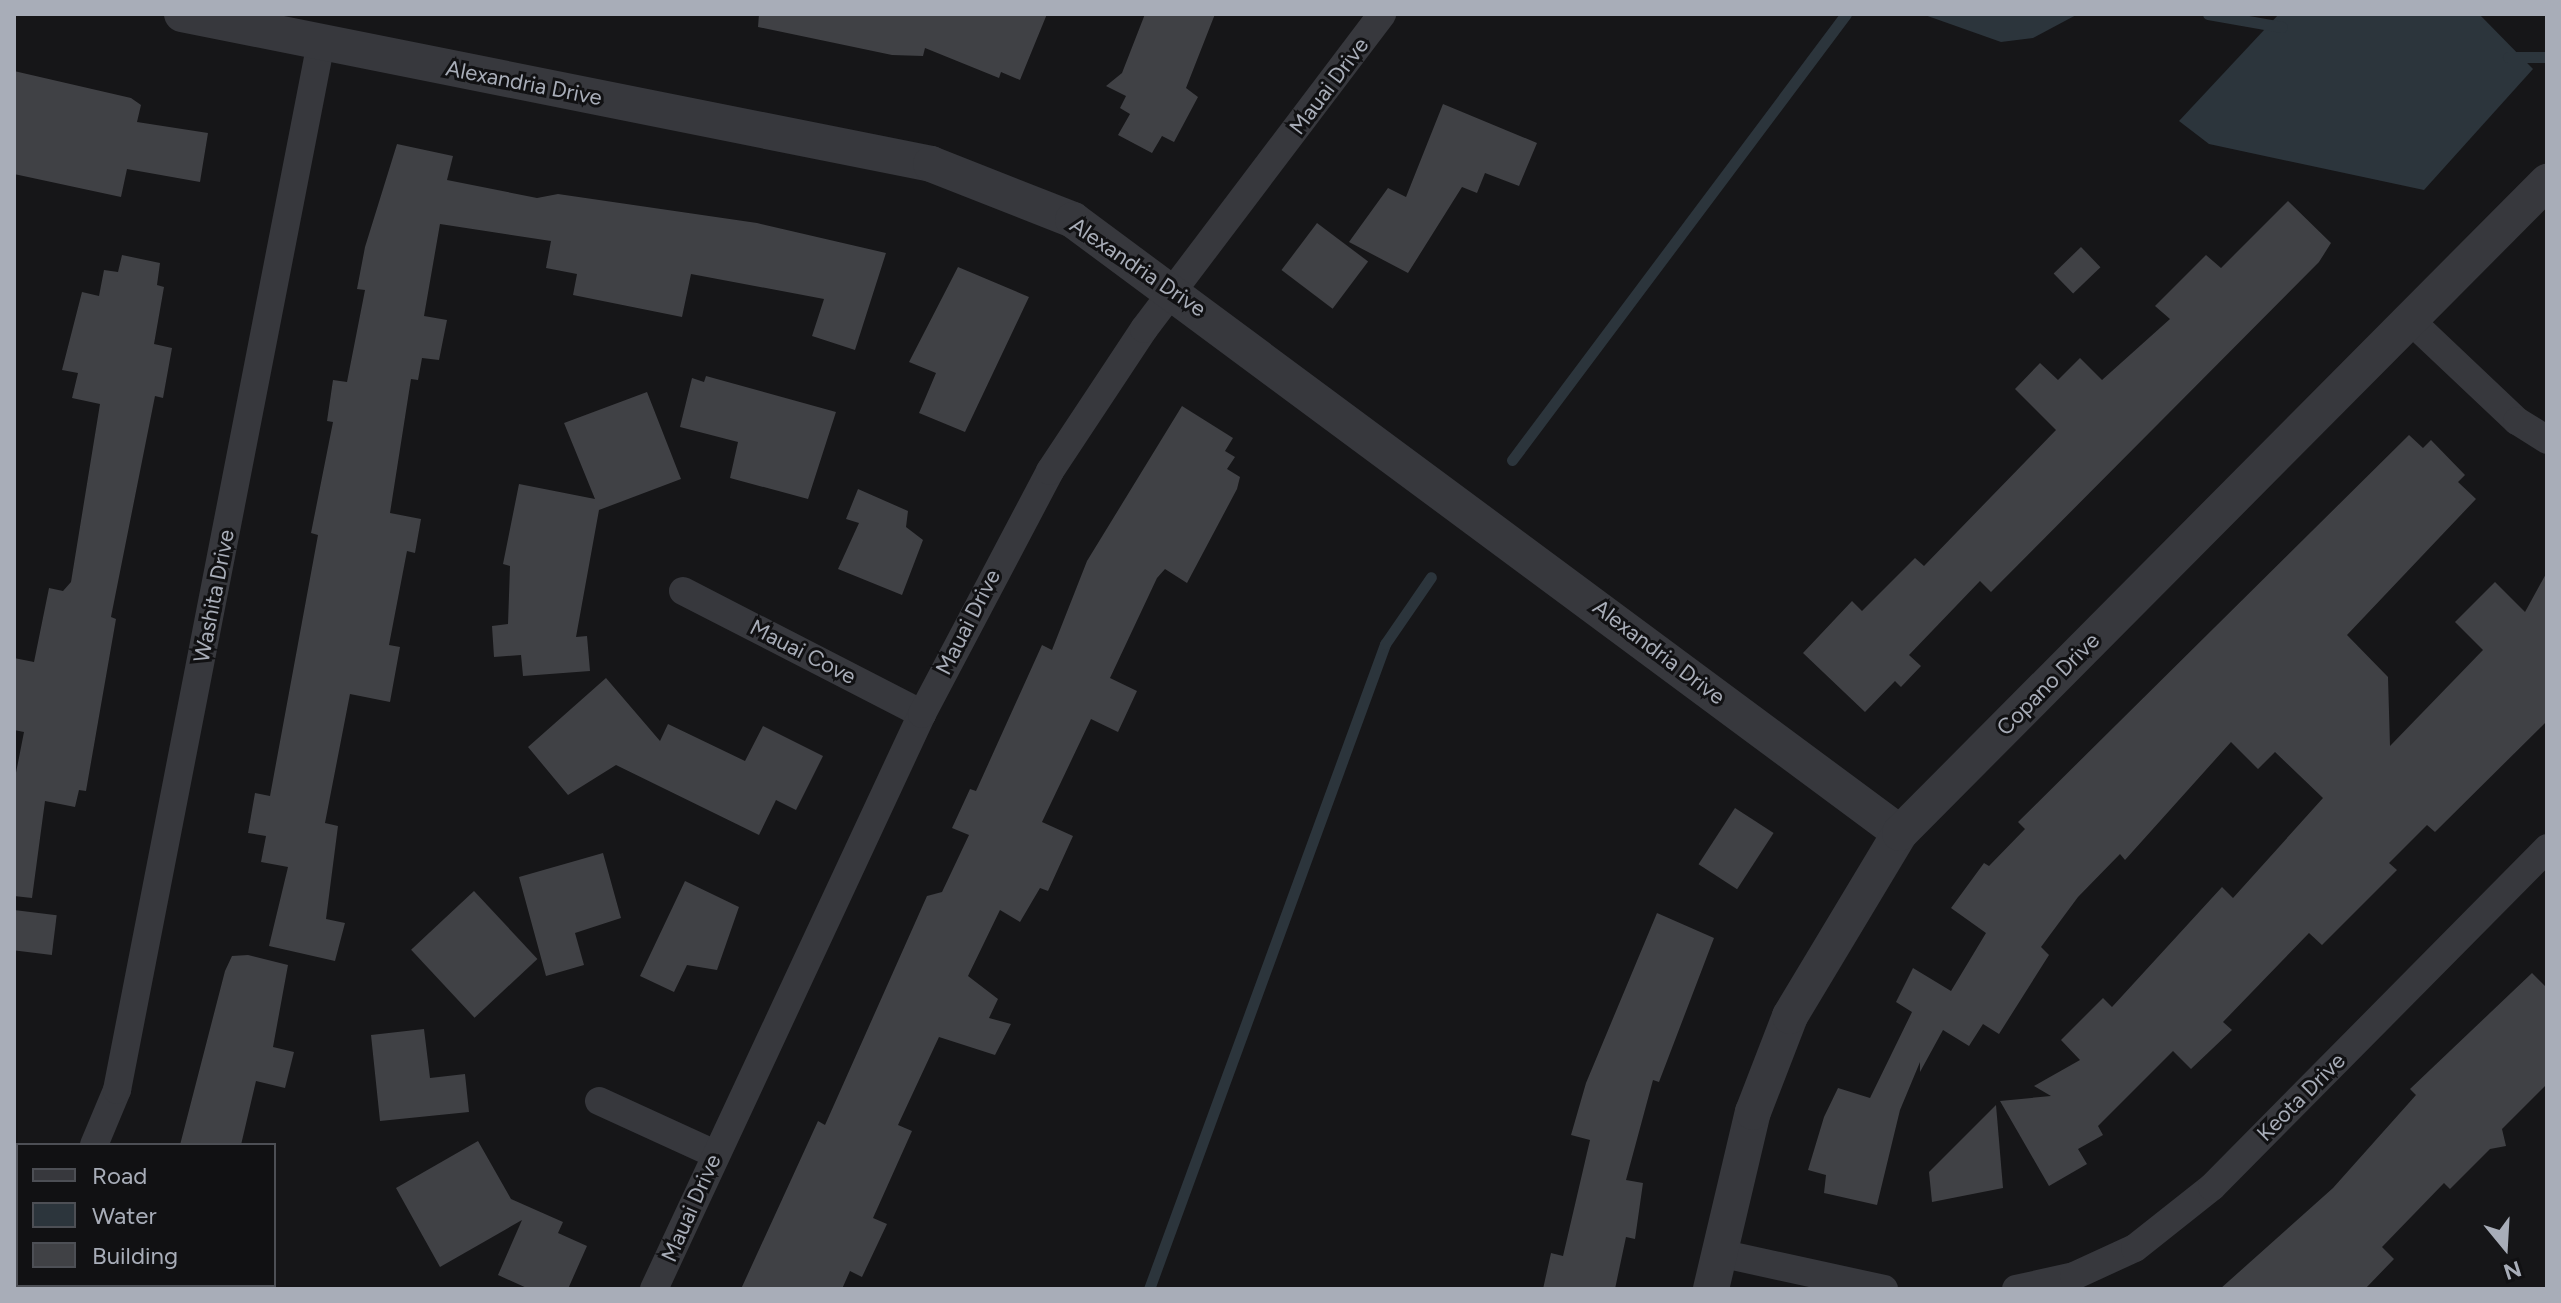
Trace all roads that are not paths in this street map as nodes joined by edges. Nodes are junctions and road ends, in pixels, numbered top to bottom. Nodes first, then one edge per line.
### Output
1 (182, 14) edge
2 (1382, 14) edge
3 (321, 42) junction
4 (2547, 182) edge
5 (1176, 291) junction
6 (2409, 319) junction
7 (2547, 440) edge
8 (683, 591) dead end
9 (922, 714) junction
10 (1900, 833) junction
11 (2547, 848) edge
12 (599, 1101) dead end
13 (95, 1143) edge
14 (715, 1154) junction
15 (1719, 1253) junction
16 (654, 1289) edge
17 (1711, 1289) edge
18 (1884, 1289) edge
19 (2016, 1289) edge

1 - 3 street, Alexandria Drive
2 - 5 street, Mauai Drive
3 - 5 street, Alexandria Drive
3 - 13 street, Washita Drive
4 - 6 street, Copano Drive
5 - 9 street, Mauai Drive
5 - 10 street, Alexandria Drive
6 - 7 street
6 - 10 street, Copano Drive
8 - 9 street, Mauai Cove
9 - 14 street, Mauai Drive
10 - 15 street, Copano Drive
11 - 19 street, Keota Drive
12 - 14 street
14 - 16 street, Mauai Drive
15 - 17 street, Copano Drive
15 - 18 street

